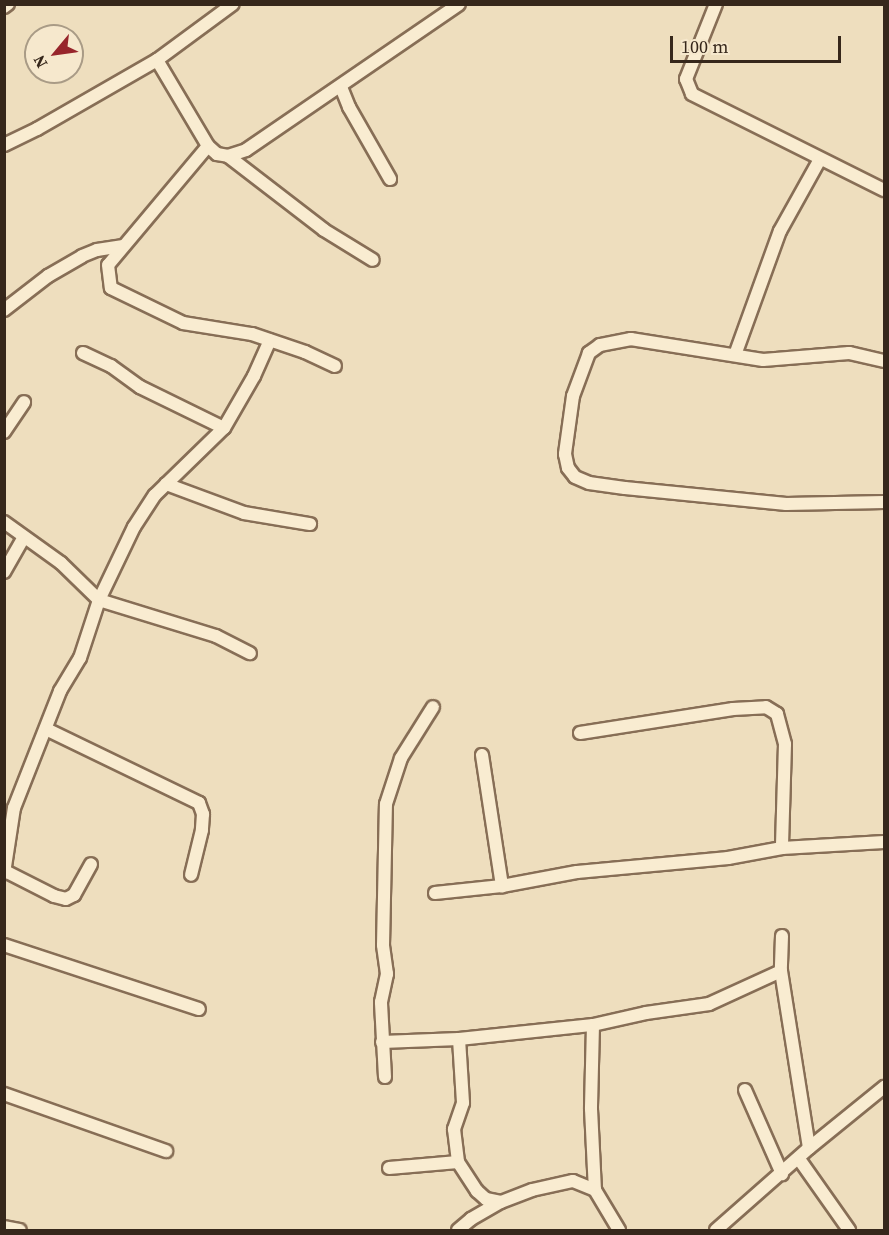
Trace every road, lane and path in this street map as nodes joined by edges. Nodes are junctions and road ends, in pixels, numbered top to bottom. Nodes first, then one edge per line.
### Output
1 (233, 4) edge
2 (459, 4) edge
3 (716, 4) edge
4 (157, 60) junction
5 (341, 87) junction
6 (4, 145) edge
7 (208, 146) junction
8 (228, 156) junction
9 (820, 159) junction
10 (390, 179) dead end
11 (885, 190) edge
12 (122, 246) junction
13 (97, 250) junction
14 (373, 260) dead end
15 (108, 265) junction
16 (4, 310) edge
17 (270, 340) junction
18 (83, 353) dead end
19 (735, 355) junction
20 (885, 360) edge
21 (334, 366) dead end
22 (24, 402) dead end
23 (224, 428) junction
24 (4, 432) edge
25 (166, 484) junction
26 (885, 502) edge
27 (4, 522) edge
28 (310, 524) dead end
29 (24, 537) junction
30 (4, 572) edge
31 (99, 600) junction
32 (250, 653) dead end
33 (433, 707) dead end
34 (46, 729) junction
35 (580, 733) dead end
36 (482, 755) dead end
37 (885, 842) edge
38 (782, 848) junction
39 (91, 864) dead end
40 (5, 872) edge
41 (191, 875) dead end
42 (502, 886) junction
43 (435, 893) dead end
44 (782, 936) dead end
45 (4, 945) edge
46 (781, 971) junction
47 (199, 1009) dead end
48 (593, 1025) junction
49 (459, 1039) junction
50 (382, 1042) junction
51 (385, 1077) dead end
52 (885, 1087) edge
53 (745, 1090) dead end
54 (4, 1094) edge
55 (809, 1148) junction
56 (166, 1151) dead end
57 (799, 1159) junction
58 (458, 1162) junction
59 (389, 1168) dead end
60 (782, 1173) junction
61 (595, 1190) junction
62 (501, 1202) junction
63 (4, 1227) edge
64 (20, 1230) edge
65 (458, 1230) edge
66 (619, 1230) edge
67 (716, 1230) edge
68 (849, 1230) edge

1 - 4 street
2 - 5 street
3 - 9 street
4 - 6 street
4 - 7 street
5 - 8 street
5 - 10 street
7 - 8 street
7 - 12 street
8 - 14 street
9 - 11 street
9 - 19 street
12 - 13 street
12 - 15 street
13 - 15 street
13 - 16 street
15 - 17 street
17 - 21 street
17 - 23 street
18 - 23 street
19 - 20 street
19 - 26 street
22 - 24 street
23 - 25 street
25 - 28 street
25 - 31 street
27 - 29 street
29 - 30 street
29 - 31 street
31 - 32 street
31 - 34 street
33 - 50 street
34 - 40 street
34 - 41 street
35 - 38 street
36 - 42 street
37 - 38 street
38 - 42 street
39 - 40 street
42 - 43 street
44 - 46 street
45 - 47 street
46 - 48 street
46 - 55 street
48 - 49 street
48 - 61 street
49 - 50 street
49 - 58 street
50 - 51 street
52 - 55 street
53 - 60 street
54 - 56 street
55 - 57 street
57 - 60 street
57 - 68 street
58 - 59 street
58 - 62 street
60 - 67 street
61 - 62 street
61 - 66 street
62 - 65 street
63 - 64 street

